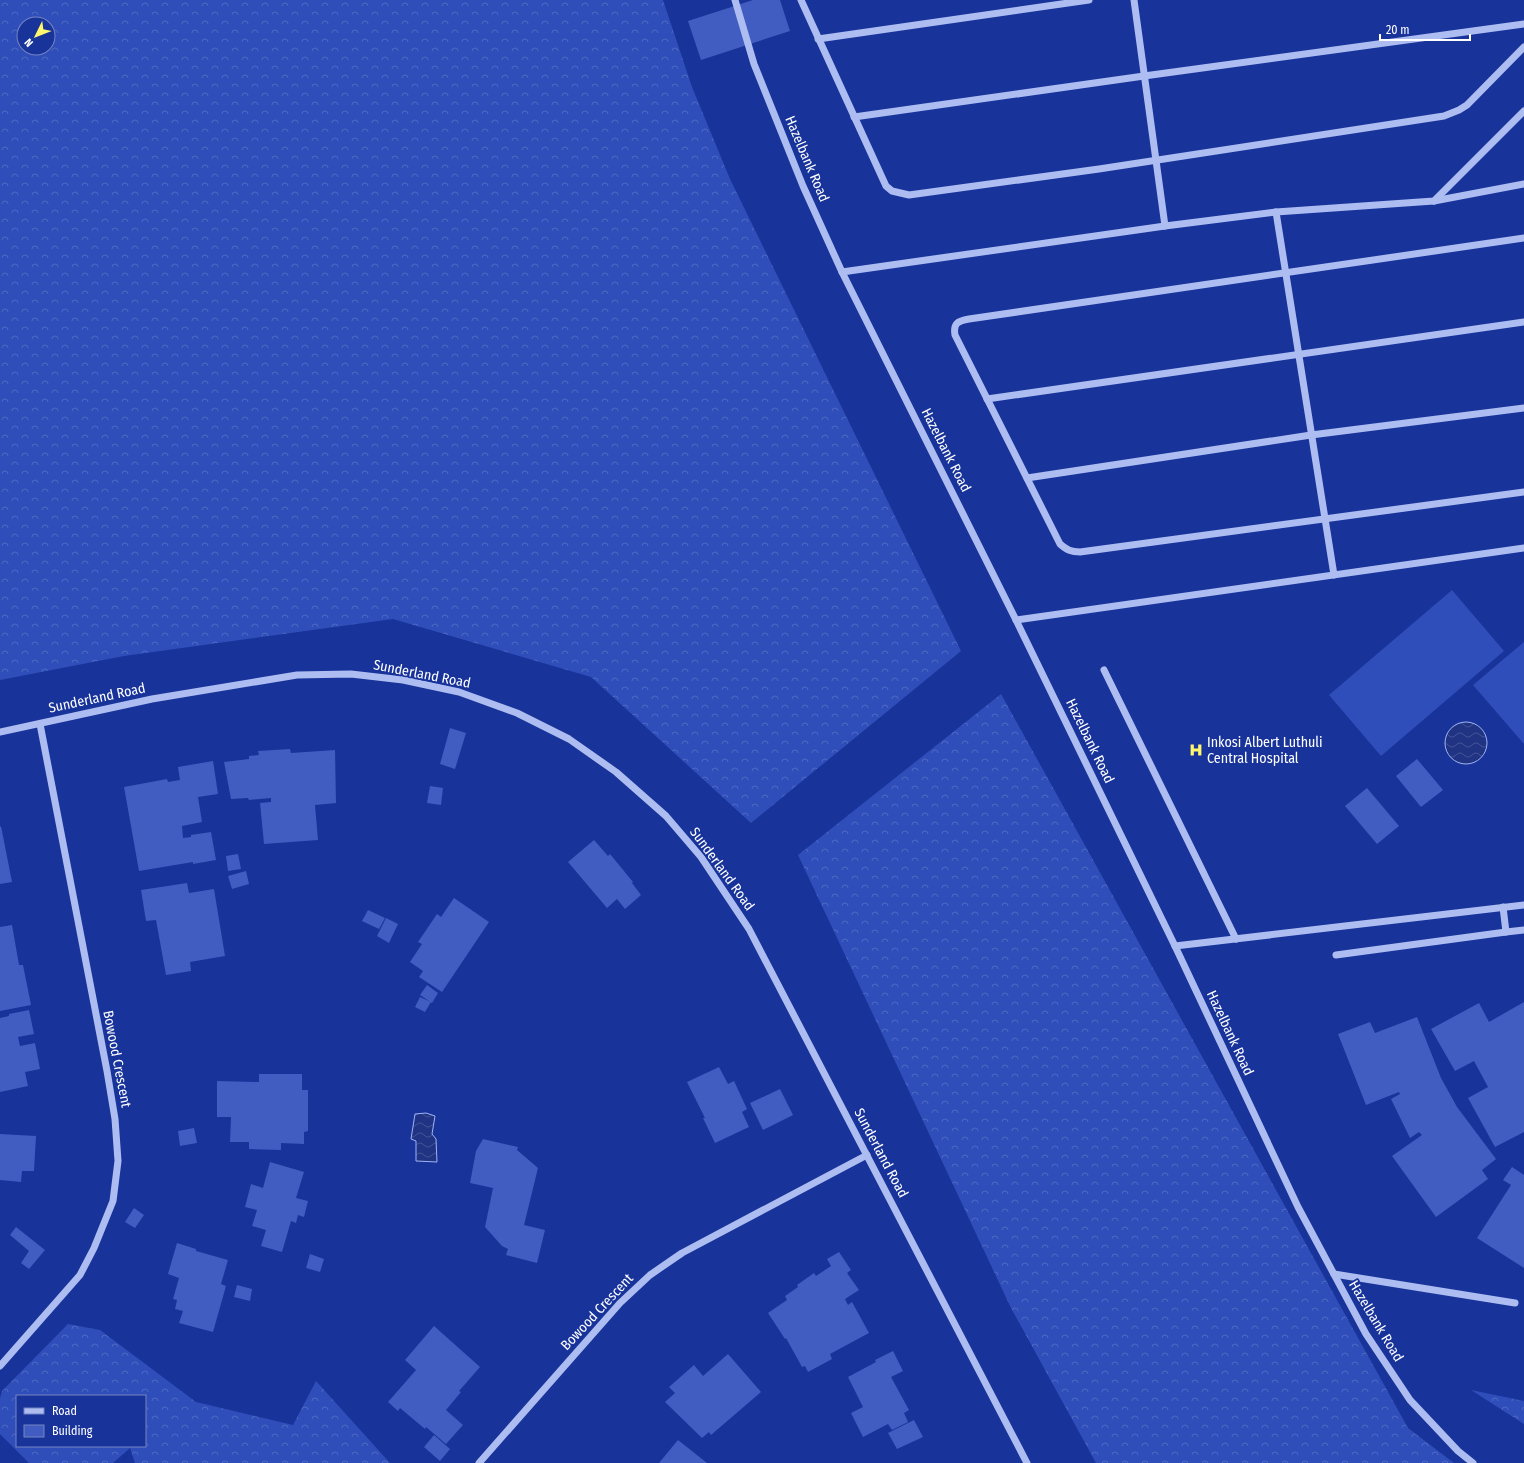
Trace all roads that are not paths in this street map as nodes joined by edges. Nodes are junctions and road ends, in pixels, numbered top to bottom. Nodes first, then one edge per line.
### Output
1 (735, 0) edge
2 (801, 0) edge
3 (1089, 0) edge
4 (1134, 0) edge
5 (1524, 24) edge
6 (818, 39) junction
7 (1524, 47) edge
8 (1144, 76) junction
9 (1524, 110) edge
10 (854, 117) junction
11 (1156, 160) junction
12 (1524, 184) edge
13 (1434, 201) junction
14 (1276, 212) junction
15 (1165, 226) junction
16 (1524, 238) edge
17 (842, 272) junction
18 (1286, 273) junction
19 (1524, 322) edge
20 (1299, 354) junction
21 (987, 399) junction
22 (1524, 408) edge
23 (1312, 435) junction
24 (1027, 478) junction
25 (1524, 492) edge
26 (1325, 519) junction
27 (1524, 548) edge
28 (1334, 575) junction
29 (1016, 620) junction
30 (1104, 670) dead end
31 (40, 724) junction
32 (0, 732) edge
33 (1524, 905) edge
34 (1503, 907) junction
35 (1524, 930) edge
36 (1506, 932) junction
37 (1236, 939) junction
38 (1175, 946) junction
39 (1336, 955) dead end
40 (867, 1155) junction
41 (1334, 1274) junction
42 (1515, 1304) dead end
43 (0, 1366) edge
44 (479, 1463) edge
45 (1027, 1463) edge
46 (1473, 1463) edge

1 - 17 street, Hazelbank Road
2 - 6 street
3 - 6 street
4 - 8 street
5 - 8 street
6 - 10 street
7 - 11 street
8 - 10 street
8 - 11 street
9 - 13 street
10 - 11 street
11 - 15 street
12 - 13 street
13 - 14 street
14 - 15 street
14 - 18 street
15 - 17 street
16 - 18 street
17 - 29 street, Hazelbank Road
18 - 20 street
18 - 21 street
19 - 20 street
20 - 21 street
20 - 23 street
21 - 24 street
22 - 23 street
23 - 24 street
23 - 26 street
24 - 26 street
25 - 26 street
26 - 28 street
27 - 28 street
28 - 29 street
29 - 38 street, Hazelbank Road
30 - 37 street
31 - 32 street, Sunderland Road
31 - 40 street, Sunderland Road
31 - 43 street, Bowood Crescent
33 - 34 street
34 - 36 street
34 - 37 street
35 - 36 street
36 - 39 street
37 - 38 street
38 - 41 street, Hazelbank Road
40 - 44 street, Bowood Crescent
40 - 45 street, Sunderland Road
41 - 42 street
41 - 46 street, Hazelbank Road

